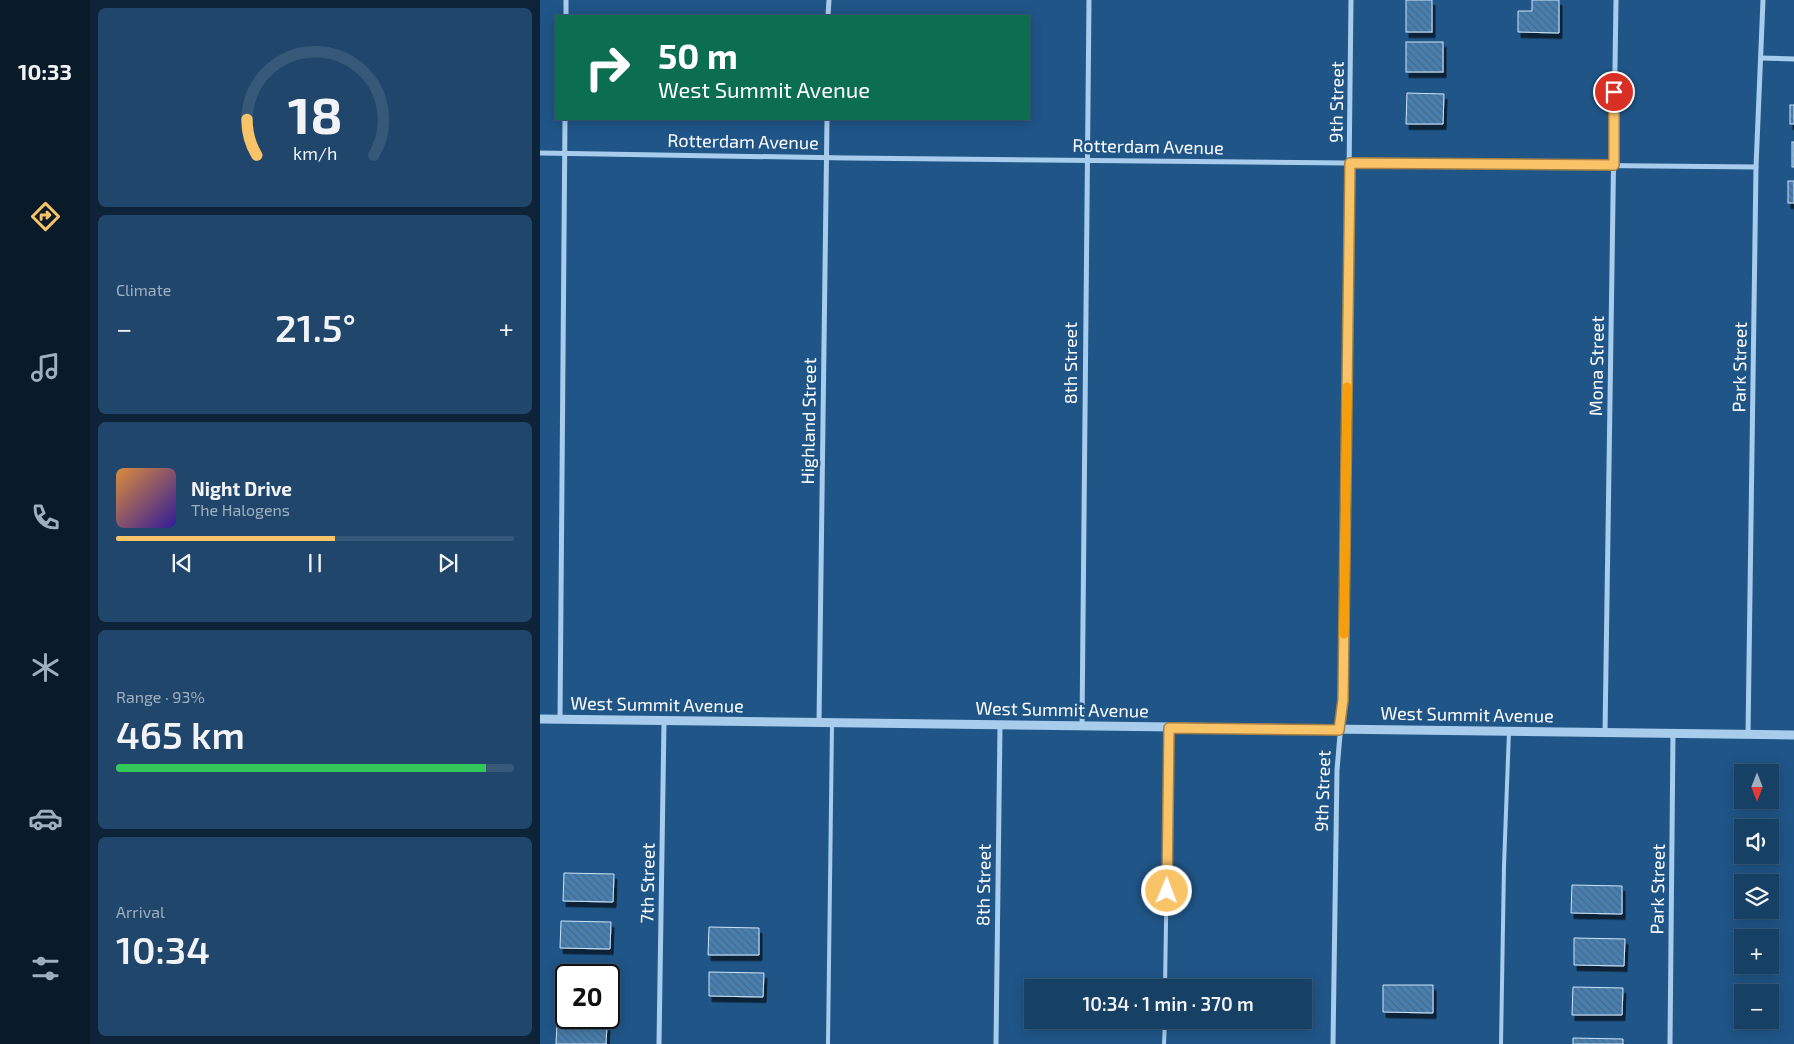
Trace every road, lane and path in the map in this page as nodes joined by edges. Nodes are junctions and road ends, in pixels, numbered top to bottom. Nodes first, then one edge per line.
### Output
1 (566, 0) edge
2 (829, 0) edge
3 (1089, 0) edge
4 (1352, 0) edge
5 (1616, 0) edge
6 (1762, 0) edge
7 (566, 15) edge
8 (828, 15) edge
9 (1761, 58) junction
10 (1794, 59) edge
11 (565, 120) edge
12 (827, 120) edge
13 (540, 152) edge
14 (565, 153) junction
15 (827, 157) junction
16 (1087, 160) junction
17 (1350, 163) junction
18 (1614, 165) junction
19 (1756, 167) junction
20 (540, 719) edge
21 (560, 719) junction
22 (664, 722) junction
23 (818, 723) junction
24 (832, 723) junction
25 (1000, 726) junction
26 (1082, 726) junction
27 (1169, 728) junction
28 (1339, 730) junction
29 (1509, 731) junction
30 (1605, 733) junction
31 (1673, 733) junction
32 (1748, 735) junction
33 (1794, 735) edge
34 (1165, 979) edge
35 (1165, 1029) edge
36 (659, 1044) edge
37 (828, 1044) edge
38 (996, 1044) edge
39 (1164, 1044) edge
40 (1333, 1044) edge
41 (1501, 1044) edge
42 (1670, 1044) edge

1 - 7 street
2 - 8 street
3 - 16 street, 8th Street
4 - 17 street, 9th Street
5 - 18 street, Mona Street
6 - 9 street, Park Street
9 - 10 street
9 - 19 street, Park Street
11 - 14 street
12 - 15 street, Highland Street
13 - 14 street, Rotterdam Avenue
14 - 15 street, Rotterdam Avenue
14 - 21 street
15 - 16 street, Rotterdam Avenue
15 - 23 street, Highland Street
16 - 17 street, Rotterdam Avenue
16 - 26 street, 8th Street
17 - 18 street, Rotterdam Avenue
17 - 28 street, 9th Street
18 - 19 street, Rotterdam Avenue
18 - 30 street, Mona Street
19 - 32 street, Park Street
20 - 21 street, West Summit Avenue
21 - 22 street, West Summit Avenue
22 - 23 street, West Summit Avenue
22 - 36 street, 7th Street
23 - 24 street, West Summit Avenue
24 - 25 street, West Summit Avenue
24 - 37 lane
25 - 26 street, West Summit Avenue
25 - 38 street, 8th Street
26 - 27 street, West Summit Avenue
27 - 28 street, West Summit Avenue
27 - 34 lane
28 - 29 street, West Summit Avenue
28 - 40 street, 9th Street
29 - 30 street, West Summit Avenue
29 - 41 lane
30 - 31 street, West Summit Avenue
31 - 32 street, West Summit Avenue
31 - 42 street, Park Street
32 - 33 street, West Summit Avenue
35 - 39 lane

